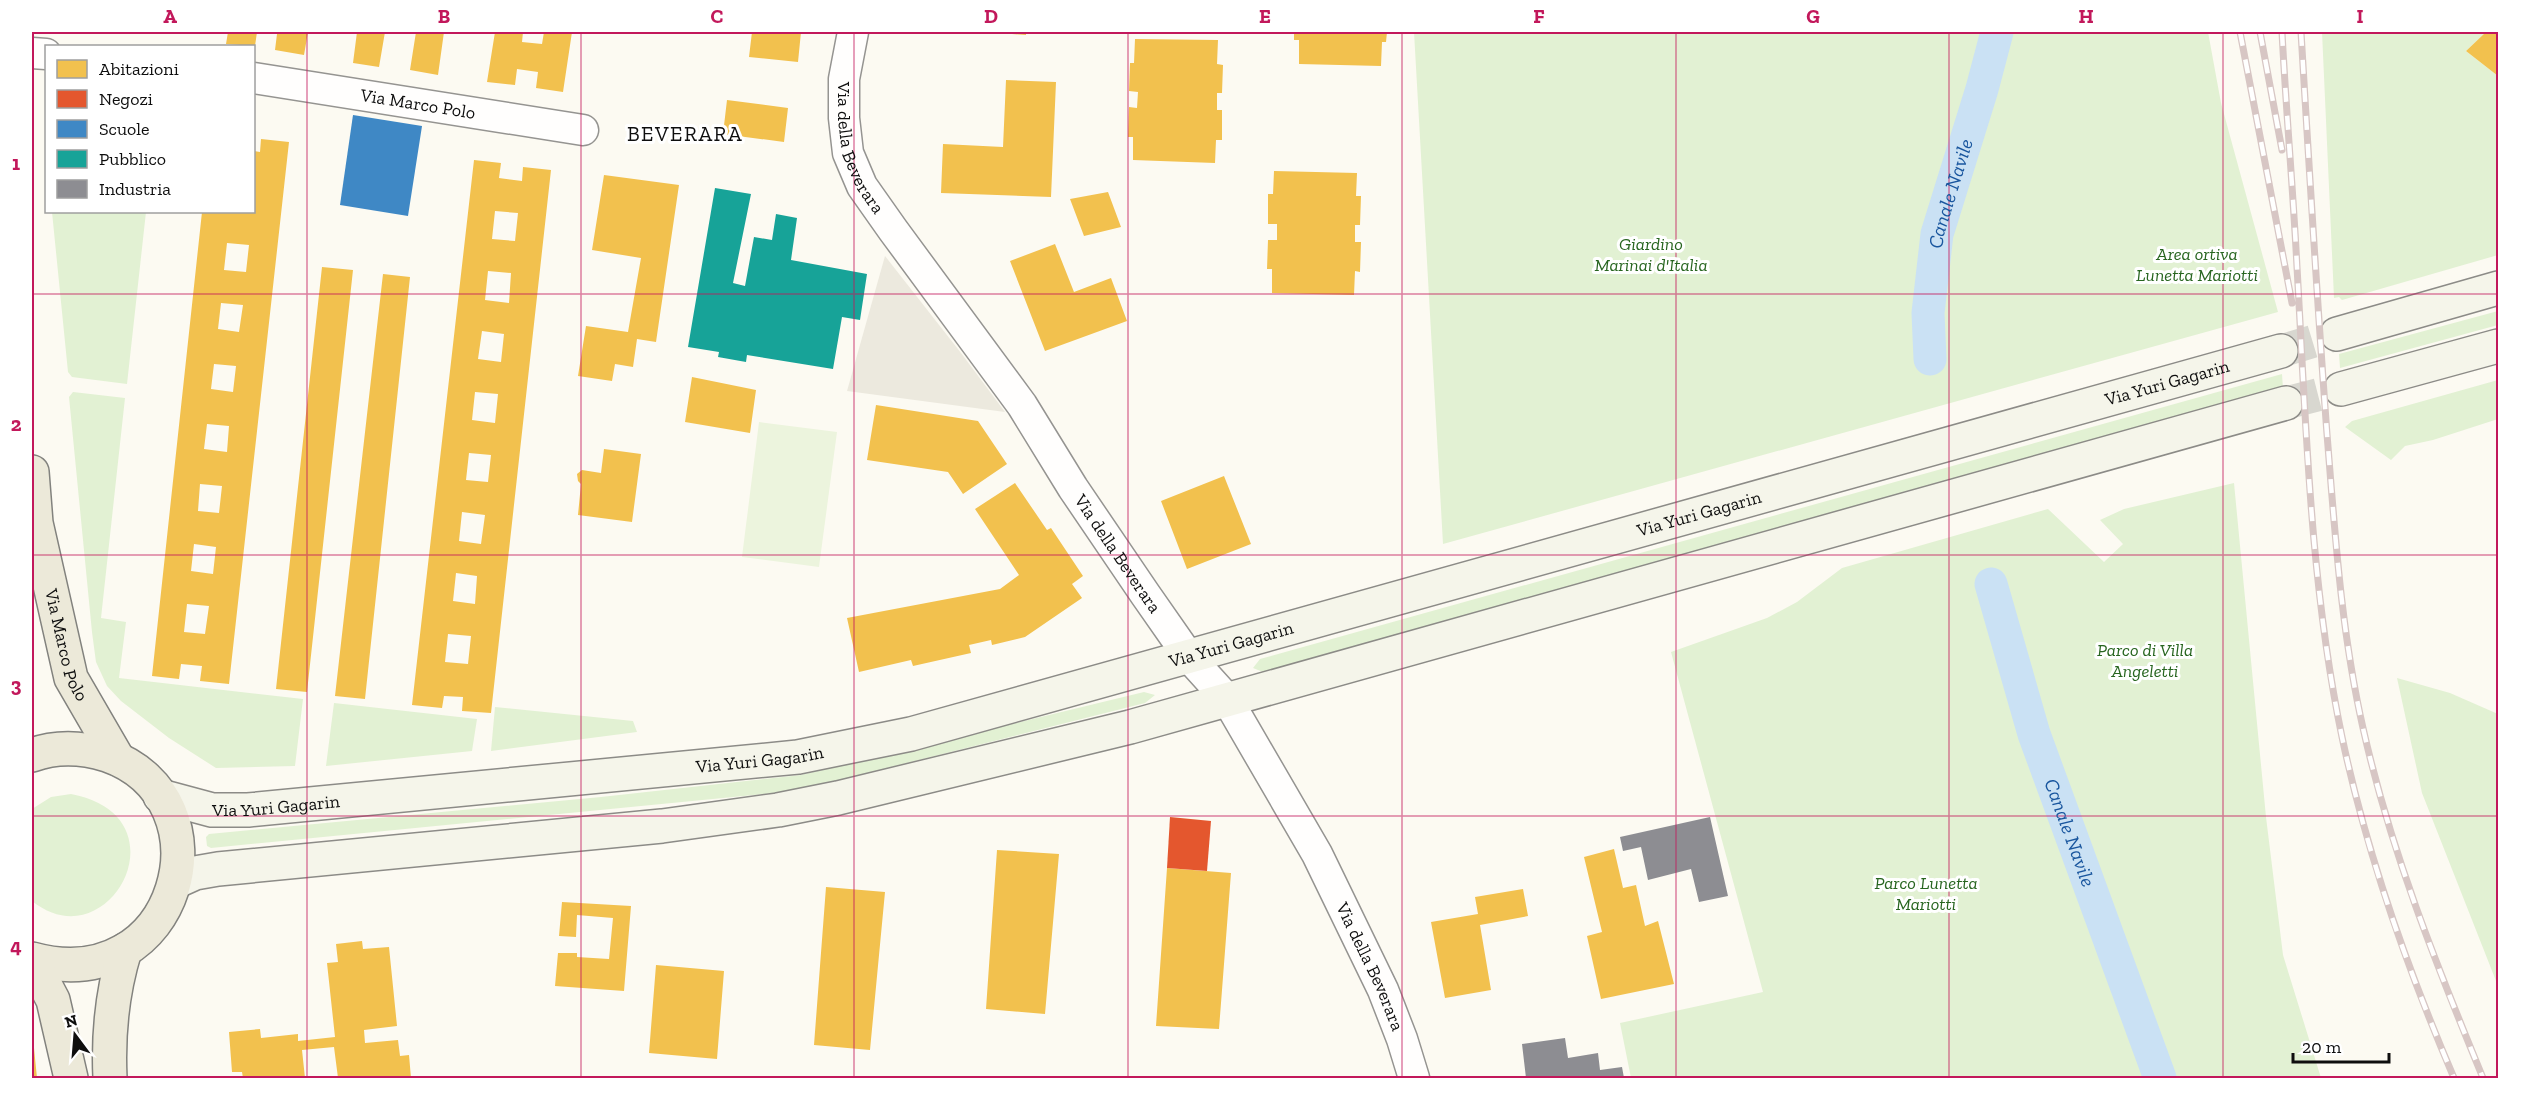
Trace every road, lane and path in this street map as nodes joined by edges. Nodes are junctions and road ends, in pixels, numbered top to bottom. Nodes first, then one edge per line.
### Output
1 (852, 37) edge
2 (255, 78) edge
3 (583, 130) dead end
4 (2499, 288) edge
5 (2337, 334) tunnel mouth
6 (2499, 346) edge
7 (2281, 351) tunnel mouth
8 (2342, 389) tunnel mouth
9 (2286, 403) tunnel mouth
10 (32, 472) edge
11 (36, 523) junction
12 (32, 586) edge
13 (1189, 657) junction
14 (1227, 699) junction
15 (32, 755) edge
16 (118, 759) junction
17 (160, 796) junction
18 (175, 882) junction
19 (125, 950) junction
20 (32, 960) edge
21 (71, 1078) edge
22 (110, 1078) edge
23 (1414, 1078) edge

1 - 13 street, Via della Beverara
2 - 3 street, Via Marco Polo
4 - 5 main road
6 - 8 main road
7 - 13 main road, Via Yuri Gagarin
9 - 14 main road
10 - 11 main road, Via Marco Polo
11 - 12 main road, Via Marco Polo
11 - 16 main road, Via Marco Polo
13 - 14 street, Via della Beverara
13 - 17 main road, Via Yuri Gagarin
14 - 18 main road
14 - 23 street, Via della Beverara
15 - 16 main road
16 - 17 main road
17 - 18 main road
18 - 19 main road
19 - 20 main road
19 - 22 main road
20 - 21 main road

